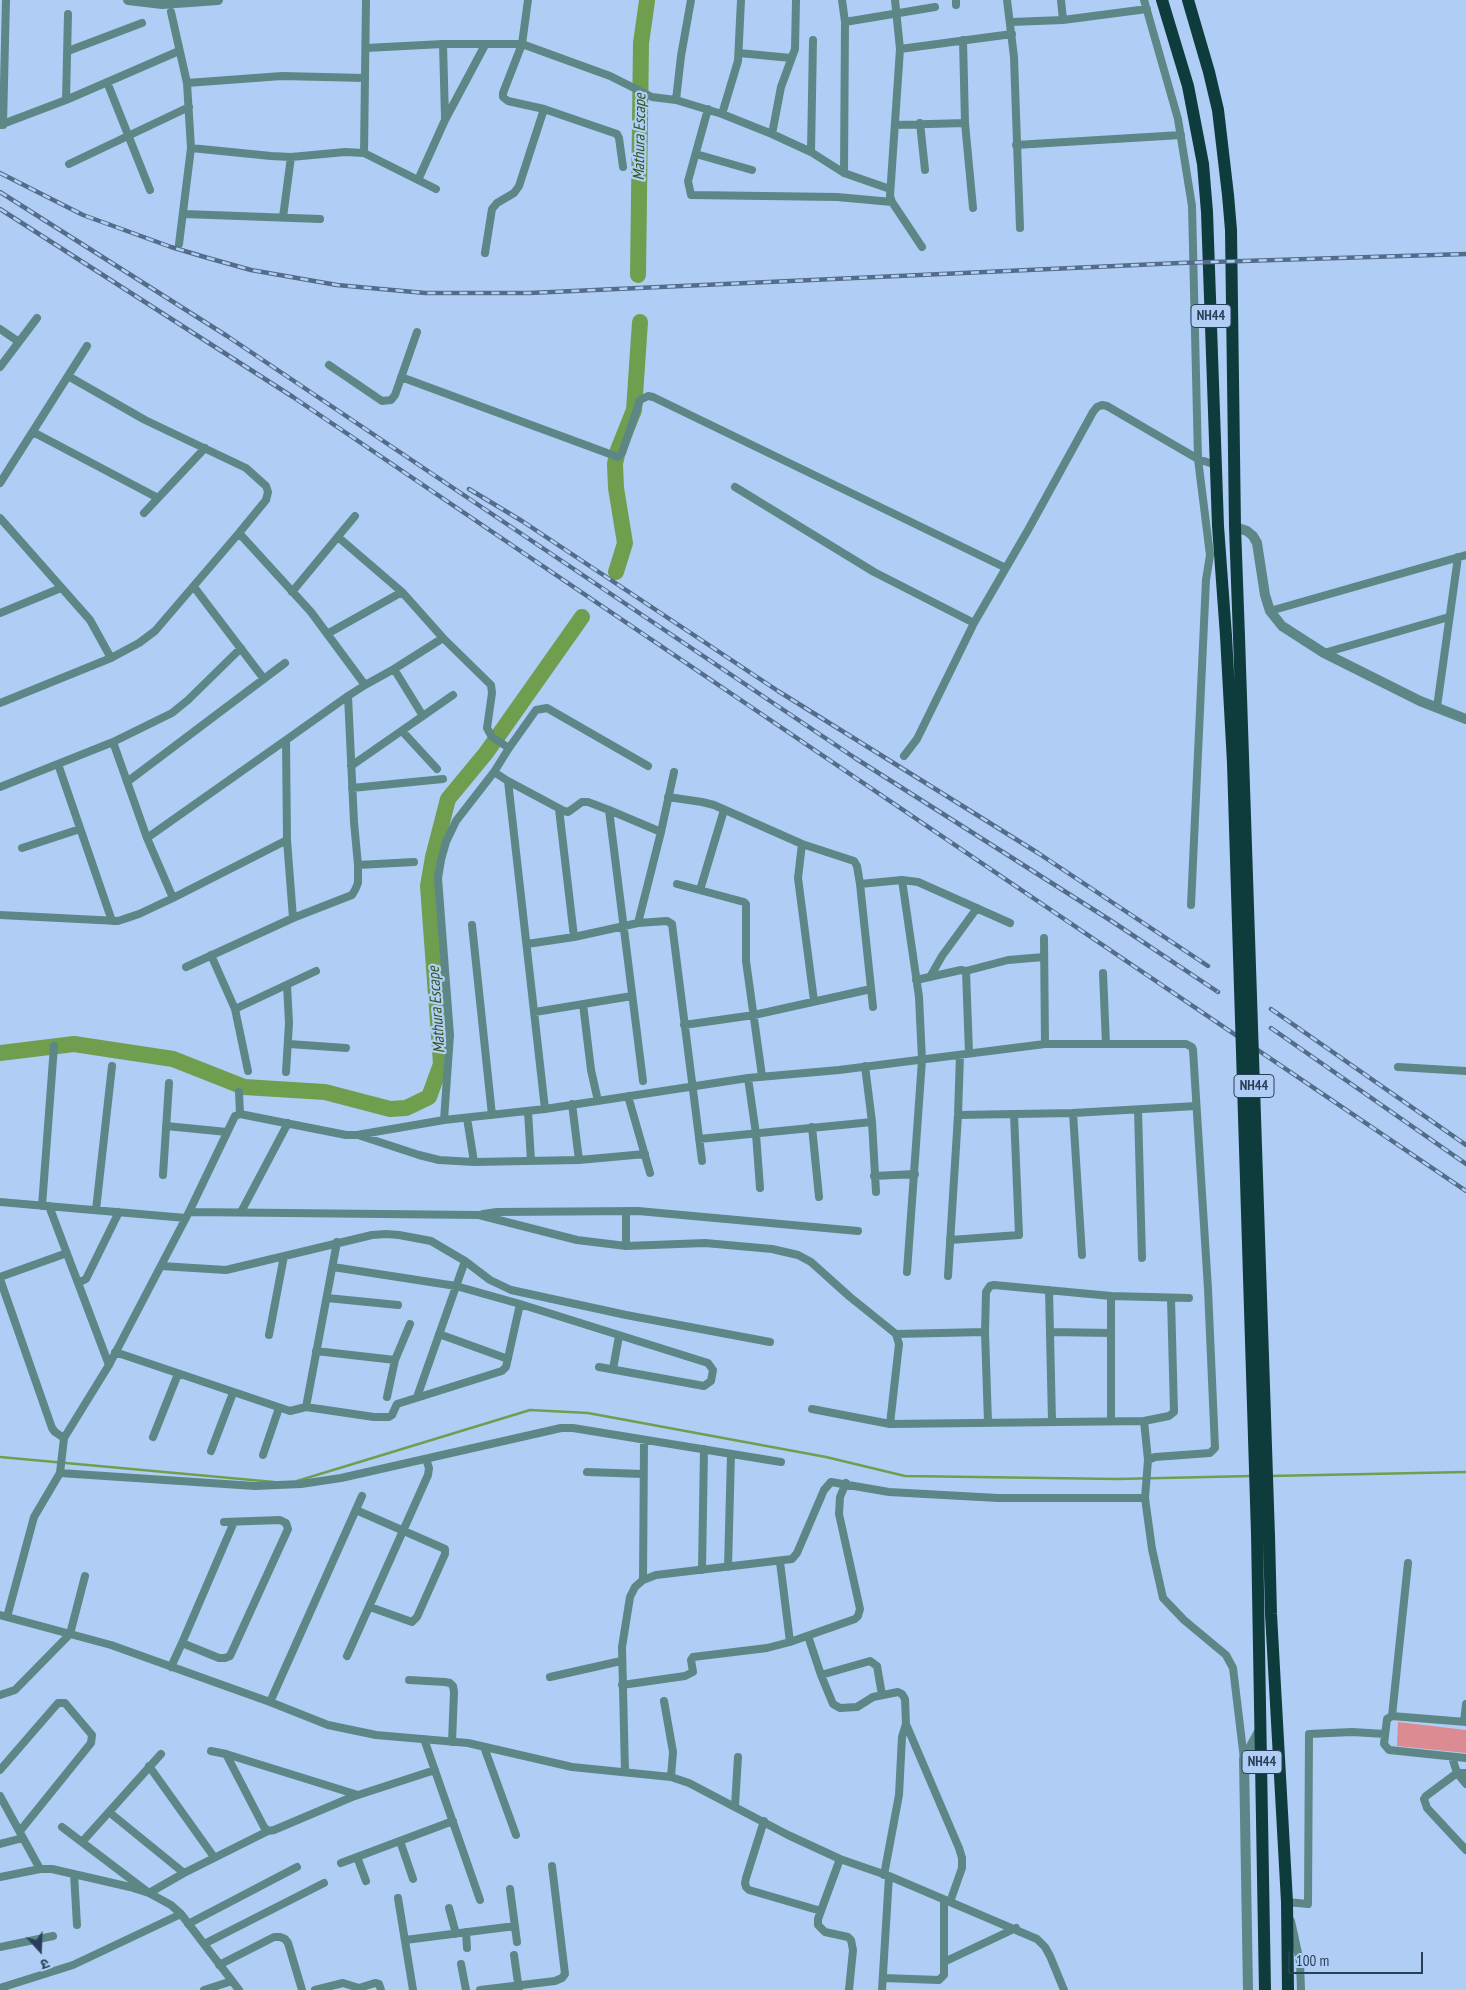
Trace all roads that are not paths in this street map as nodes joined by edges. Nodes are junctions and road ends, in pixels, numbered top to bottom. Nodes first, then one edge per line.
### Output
1 (6, 0) edge
2 (128, 0) edge
3 (218, 0) edge
4 (366, 0) edge
5 (528, 0) edge
6 (691, 0) edge
7 (741, 0) edge
8 (796, 0) edge
9 (842, 0) edge
10 (895, 0) edge
11 (1007, 0) edge
12 (1061, 0) edge
13 (1144, 0) edge
14 (1162, 0) edge
15 (1188, 0) edge
16 (935, 7) dead end
17 (1147, 9) junction
18 (171, 12) dead end
19 (68, 14) dead end
20 (896, 14) junction
21 (1063, 20) junction
22 (845, 22) junction
23 (1011, 22) junction
24 (142, 23) dead end
25 (1012, 34) junction
26 (813, 40) dead end
27 (963, 40) junction
28 (443, 44) junction
29 (522, 44) junction
30 (485, 45) junction
31 (366, 48) junction
32 (900, 49) junction
33 (68, 51) junction
34 (179, 51) junction
35 (739, 53) junction
36 (791, 58) junction
37 (365, 78) junction
38 (107, 82) junction
39 (187, 83) junction
40 (66, 100) junction
41 (676, 100) junction
42 (190, 107) junction
43 (544, 109) junction
44 (708, 109) junction
45 (722, 114) junction
46 (445, 120) junction
47 (920, 123) junction
48 (965, 123) junction
49 (2, 125) edge
50 (895, 125) junction
51 (772, 134) junction
52 (128, 135) junction
53 (1181, 135) junction
54 (1016, 145) junction
55 (191, 148) junction
56 (811, 152) junction
57 (364, 154) junction
58 (696, 154) junction
59 (291, 157) junction
60 (69, 164) dead end
61 (623, 167) dead end
62 (752, 170) dead end
63 (925, 170) dead end
64 (844, 173) junction
65 (418, 180) junction
66 (436, 189) dead end
67 (890, 189) junction
68 (150, 190) dead end
69 (892, 202) junction
70 (972, 208) dead end
71 (184, 214) junction
72 (283, 217) junction
73 (320, 219) dead end
74 (1020, 228) dead end
75 (179, 244) dead end
76 (922, 247) dead end
77 (485, 253) dead end
78 (37, 318) dead end
79 (0, 329) edge
80 (417, 332) dead end
81 (18, 342) junction
82 (87, 346) dead end
83 (329, 366) dead end
84 (0, 367) edge
85 (68, 376) junction
86 (401, 377) junction
87 (33, 432) junction
88 (204, 448) junction
89 (1198, 460) junction
90 (1216, 464) junction
91 (0, 483) edge
92 (735, 487) dead end
93 (158, 498) junction
94 (144, 513) dead end
95 (355, 516) dead end
96 (0, 518) edge
97 (1235, 527) junction
98 (239, 533) junction
99 (338, 537) junction
100 (1466, 555) edge
101 (1458, 557) junction
102 (1006, 568) junction
103 (194, 587) junction
104 (61, 588) junction
105 (292, 592) junction
106 (402, 592) junction
107 (1270, 611) junction
108 (0, 613) edge
109 (1449, 617) junction
110 (974, 623) junction
111 (327, 634) junction
112 (1232, 636) junction
113 (443, 638) junction
114 (241, 648) junction
115 (1324, 653) junction
116 (111, 658) junction
117 (285, 663) dead end
118 (394, 669) junction
119 (264, 679) junction
120 (365, 685) junction
121 (453, 695) dead end
122 (348, 696) junction
123 (0, 703) edge
124 (1437, 707) junction
125 (423, 716) junction
126 (1466, 719) edge
127 (402, 731) junction
128 (286, 740) junction
129 (113, 742) junction
130 (506, 746) junction
131 (904, 756) dead end
132 (58, 764) junction
133 (351, 766) junction
134 (648, 766) dead end
135 (437, 769) dead end
136 (494, 772) junction
137 (674, 772) dead end
138 (443, 779) dead end
139 (508, 781) junction
140 (128, 782) junction
141 (0, 788) edge
142 (352, 788) junction
143 (668, 797) junction
144 (560, 809) junction
145 (610, 810) junction
146 (724, 810) junction
147 (80, 829) junction
148 (661, 832) junction
149 (147, 838) junction
150 (287, 840) junction
151 (802, 844) junction
152 (22, 848) dead end
153 (414, 862) dead end
154 (358, 865) junction
155 (902, 880) junction
156 (677, 884) dead end
157 (860, 884) junction
158 (700, 890) junction
159 (173, 898) junction
160 (1191, 905) dead end
161 (977, 908) junction
162 (0, 915) edge
163 (293, 918) junction
164 (112, 921) junction
165 (638, 923) junction
166 (1010, 923) dead end
167 (472, 925) dead end
168 (624, 926) junction
169 (574, 937) junction
170 (1044, 938) dead end
171 (527, 944) junction
172 (211, 955) junction
173 (1044, 957) junction
174 (186, 967) dead end
175 (316, 971) dead end
176 (966, 971) junction
177 (1103, 973) dead end
178 (930, 977) junction
179 (916, 980) junction
180 (287, 985) junction
181 (871, 989) junction
182 (632, 996) junction
183 (814, 1001) junction
184 (583, 1004) junction
185 (873, 1007) dead end
186 (235, 1009) junction
187 (535, 1012) junction
188 (754, 1015) junction
189 (684, 1025) junction
190 (289, 1044) junction
191 (1045, 1044) junction
192 (1106, 1044) junction
193 (54, 1046) dead end
194 (346, 1048) dead end
195 (969, 1053) junction
196 (960, 1055) junction
197 (922, 1060) junction
198 (112, 1066) dead end
199 (865, 1066) junction
200 (1398, 1067) dead end
201 (248, 1071) dead end
202 (1466, 1071) edge
203 (286, 1072) dead end
204 (762, 1076) junction
205 (748, 1078) junction
206 (643, 1081) dead end
207 (168, 1083) dead end
208 (692, 1087) junction
209 (239, 1092) dead end
210 (628, 1096) junction
211 (598, 1101) junction
212 (572, 1104) junction
213 (1196, 1106) junction
214 (545, 1109) junction
215 (1138, 1110) junction
216 (528, 1111) junction
217 (1073, 1113) junction
218 (240, 1114) junction
219 (1014, 1114) junction
220 (492, 1115) junction
221 (958, 1115) junction
222 (467, 1118) junction
223 (444, 1120) junction
224 (872, 1122) junction
225 (288, 1123) junction
226 (166, 1126) junction
227 (812, 1127) junction
228 (227, 1132) junction
229 (756, 1134) junction
230 (358, 1135) junction
231 (699, 1139) junction
232 (645, 1154) junction
233 (579, 1160) junction
234 (531, 1161) junction
235 (702, 1161) dead end
236 (474, 1162) junction
237 (650, 1173) dead end
238 (915, 1174) junction
239 (163, 1175) dead end
240 (874, 1176) junction
241 (760, 1188) dead end
242 (876, 1192) dead end
243 (819, 1197) dead end
244 (0, 1202) edge
245 (46, 1206) junction
246 (96, 1210) junction
247 (626, 1210) junction
248 (119, 1212) junction
249 (241, 1212) junction
250 (188, 1215) junction
251 (478, 1215) junction
252 (858, 1231) dead end
253 (950, 1240) junction
254 (337, 1242) junction
255 (626, 1246) junction
256 (67, 1253) junction
257 (1082, 1255) dead end
258 (284, 1256) junction
259 (1142, 1258) dead end
260 (464, 1260) junction
261 (161, 1266) junction
262 (333, 1267) junction
263 (907, 1272) dead end
264 (948, 1276) dead end
265 (0, 1278) edge
266 (78, 1284) junction
267 (456, 1286) junction
268 (1049, 1290) junction
269 (1112, 1296) junction
270 (327, 1298) junction
271 (1171, 1298) junction
272 (1190, 1298) dead end
273 (520, 1304) junction
274 (398, 1306) dead end
275 (410, 1324) dead end
276 (985, 1332) junction
277 (1050, 1332) junction
278 (1111, 1332) junction
279 (439, 1334) junction
280 (896, 1334) junction
281 (269, 1336) dead end
282 (619, 1336) junction
283 (770, 1342) dead end
284 (115, 1352) junction
285 (316, 1352) junction
286 (508, 1359) junction
287 (395, 1360) junction
288 (109, 1365) junction
289 (599, 1366) dead end
290 (613, 1369) junction
291 (178, 1374) junction
292 (233, 1393) junction
293 (387, 1397) dead end
294 (417, 1397) junction
295 (306, 1407) junction
296 (279, 1408) junction
297 (812, 1409) dead end
298 (1110, 1420) junction
299 (1052, 1421) junction
300 (1144, 1421) junction
301 (988, 1423) junction
302 (890, 1424) junction
303 (153, 1437) dead end
304 (64, 1438) junction
305 (644, 1440) junction
306 (704, 1449) junction
307 (211, 1451) dead end
308 (731, 1454) junction
309 (263, 1455) dead end
310 (426, 1458) junction
311 (1148, 1460) junction
312 (781, 1462) dead end
313 (61, 1470) junction
314 (587, 1472) dead end
315 (643, 1474) junction
316 (846, 1483) junction
317 (362, 1496) dead end
318 (1145, 1498) junction
319 (356, 1510) junction
320 (224, 1522) dead end
321 (234, 1522) junction
322 (404, 1531) junction
323 (1263, 1535) junction
324 (780, 1562) junction
325 (1408, 1563) dead end
326 (728, 1568) junction
327 (702, 1570) junction
328 (85, 1576) dead end
329 (643, 1580) junction
330 (370, 1607) junction
331 (4, 1616) edge
332 (70, 1634) junction
333 (808, 1636) junction
334 (790, 1642) junction
335 (182, 1643) junction
336 (347, 1656) dead end
337 (621, 1661) junction
338 (172, 1667) junction
339 (821, 1675) junction
340 (550, 1677) dead end
341 (409, 1680) dead end
342 (622, 1685) junction
343 (0, 1695) edge
344 (882, 1695) junction
345 (664, 1701) dead end
346 (270, 1702) junction
347 (1466, 1704) edge
348 (1392, 1716) junction
349 (1465, 1722) edge
350 (906, 1724) junction
351 (1261, 1728) junction
352 (1385, 1734) junction
353 (424, 1739) junction
354 (452, 1742) junction
355 (484, 1747) junction
356 (211, 1751) dead end
357 (161, 1754) dead end
358 (226, 1754) junction
359 (1452, 1756) junction
360 (738, 1757) dead end
361 (1466, 1758) edge
362 (1244, 1759) junction
363 (149, 1766) junction
364 (0, 1770) edge
365 (435, 1770) junction
366 (625, 1772) junction
367 (1457, 1773) junction
368 (1466, 1773) edge
369 (672, 1777) junction
370 (1466, 1784) edge
371 (358, 1795) junction
372 (0, 1796) edge
373 (735, 1806) junction
374 (109, 1812) junction
375 (453, 1821) junction
376 (764, 1821) junction
377 (62, 1827) dead end
378 (268, 1831) junction
379 (22, 1835) junction
380 (516, 1835) dead end
381 (400, 1841) junction
382 (82, 1842) junction
383 (0, 1844) edge
384 (1466, 1850) edge
385 (214, 1857) junction
386 (357, 1857) junction
387 (840, 1859) junction
388 (341, 1863) dead end
389 (552, 1866) dead end
390 (297, 1867) dead end
391 (40, 1869) junction
392 (184, 1872) junction
393 (74, 1874) junction
394 (887, 1875) junction
395 (0, 1877) edge
396 (413, 1879) dead end
397 (366, 1881) dead end
398 (324, 1883) dead end
399 (510, 1889) dead end
400 (149, 1893) junction
401 (398, 1898) dead end
402 (480, 1900) dead end
403 (947, 1901) junction
404 (1287, 1902) junction
405 (450, 1908) dead end
406 (821, 1911) junction
407 (181, 1914) junction
408 (188, 1924) junction
409 (77, 1925) dead end
410 (515, 1926) junction
411 (1016, 1928) junction
412 (466, 1932) junction
413 (456, 1934) junction
414 (53, 1936) dead end
415 (405, 1940) junction
416 (517, 1942) dead end
417 (204, 1944) junction
418 (0, 1947) edge
419 (468, 1948) dead end
420 (514, 1955) dead end
421 (944, 1962) junction
422 (462, 1964) dead end
423 (219, 1965) junction
424 (883, 1978) junction
425 (232, 1981) junction
426 (0, 1988) edge
427 (519, 1988) edge
428 (208, 1989) edge
429 (239, 1990) edge
430 (302, 1990) edge
431 (315, 1990) edge
432 (381, 1990) edge
433 (413, 1990) edge
434 (466, 1990) edge
435 (480, 1990) edge
436 (849, 1990) edge
437 (882, 1990) edge
438 (1064, 1990) edge
439 (1248, 1990) edge
440 (1265, 1990) edge
441 (1288, 1990) edge
442 (1301, 1990) edge

1 - 49 street
2 - 3 street
4 - 31 street
5 - 29 street
6 - 41 street
7 - 35 street
8 - 36 street
9 - 22 street
10 - 20 street
11 - 23 street
12 - 21 street
13 - 17 street
14 - 90 highway, NH44
15 - 97 highway, NH44
16 - 20 street
17 - 21 street
17 - 53 street
18 - 34 street
19 - 33 street
20 - 22 street
20 - 32 street
21 - 23 street
22 - 64 street
23 - 25 street
24 - 33 street
25 - 27 street
25 - 54 street
26 - 56 street
27 - 32 street
27 - 48 street
28 - 30 street
28 - 31 street
28 - 46 street
29 - 30 street
29 - 41 street
29 - 43 street
30 - 46 street
31 - 37 street
32 - 50 street
33 - 40 street
34 - 38 street
34 - 39 street
35 - 36 street
35 - 45 street
36 - 51 street
37 - 39 street
37 - 57 street
38 - 40 street
38 - 52 street
39 - 42 street
40 - 49 street
41 - 44 street
42 - 52 street
42 - 55 street
43 - 61 street
43 - 77 street
44 - 45 street
44 - 58 street
45 - 51 street
46 - 65 street
47 - 48 street
47 - 50 street
47 - 63 street
48 - 70 street
50 - 67 street
51 - 56 street
52 - 60 street
52 - 68 street
53 - 54 street
53 - 89 street
54 - 74 street
55 - 59 street
55 - 71 street
56 - 64 street
57 - 59 street
57 - 65 street
58 - 62 street
58 - 69 street
59 - 72 street
64 - 67 street
65 - 66 street
67 - 69 street
69 - 76 street
71 - 72 street
71 - 75 street
72 - 73 street
78 - 81 street
79 - 81 street
80 - 86 street
81 - 84 street
82 - 85 street
83 - 86 street
85 - 87 street
85 - 88 street
86 - 102 street
87 - 91 street
87 - 93 street
88 - 93 street
88 - 98 street
89 - 90 street
89 - 102 street
89 - 160 street
90 - 112 highway, NH44
92 - 110 street
93 - 94 street
95 - 99 street
96 - 104 street
97 - 107 street
97 - 112 highway, NH44
98 - 103 street
98 - 105 street
99 - 105 street
99 - 106 street
100 - 101 street
101 - 107 street
101 - 109 street
102 - 110 street
103 - 114 street
103 - 116 street
104 - 108 street
104 - 116 street
105 - 111 street
106 - 111 street
106 - 113 street
107 - 115 street
109 - 115 street
109 - 124 street
110 - 131 street
111 - 120 street
112 - 323 highway, NH44, bridge
113 - 118 street
113 - 130 street
114 - 119 street
114 - 129 street
115 - 124 street
116 - 123 street
117 - 119 street
118 - 120 street
118 - 125 street
119 - 140 street
120 - 122 street
121 - 125 street
122 - 128 street
122 - 133 street
124 - 126 street
125 - 127 street
127 - 133 street
127 - 135 street
128 - 149 street
128 - 150 street
129 - 132 street
129 - 140 street
130 - 134 street
130 - 136 street
132 - 141 street
132 - 147 street
133 - 142 street
136 - 139 street
136 - 223 street
137 - 143 street
138 - 142 street
139 - 144 street
139 - 171 street
140 - 149 street
142 - 154 street
143 - 146 street
143 - 148 street
144 - 145 street
144 - 169 street
145 - 148 street
145 - 168 street
146 - 151 street
146 - 158 street
147 - 152 street
147 - 164 street
148 - 165 street
149 - 159 street
150 - 159 street
150 - 163 street
151 - 157 street
151 - 183 street
153 - 154 street
154 - 163 street
155 - 157 street
155 - 161 street
155 - 179 street
156 - 158 street
157 - 181 street
158 - 188 street
159 - 164 street
161 - 166 street
161 - 178 street
162 - 164 street
163 - 172 street
165 - 168 street
165 - 189 street
167 - 220 street
168 - 169 street
168 - 182 street
169 - 171 street
170 - 173 street
171 - 187 street
172 - 174 street
172 - 186 street
173 - 176 street
173 - 191 street
175 - 180 street
176 - 178 street
176 - 195 street
177 - 192 street
178 - 179 street
179 - 197 street
180 - 186 street
180 - 190 street
181 - 183 street
181 - 185 street
182 - 184 street
182 - 206 street
183 - 188 street
184 - 187 street
184 - 211 street
186 - 201 street
187 - 214 street
188 - 189 street
188 - 204 street
189 - 208 street
190 - 194 street
190 - 203 street
191 - 192 street
191 - 195 street
192 - 213 street
193 - 245 street
195 - 196 street
196 - 197 street
196 - 221 street
197 - 199 street
197 - 238 street
198 - 246 street
199 - 204 street
199 - 224 street
200 - 202 street
204 - 205 street
205 - 208 street
205 - 229 street
207 - 226 street
208 - 210 street
208 - 231 street
209 - 218 street
210 - 211 street
210 - 232 street
211 - 212 street
212 - 214 street
212 - 233 street
213 - 215 street
213 - 311 street
214 - 216 street
215 - 217 street
215 - 259 street
216 - 220 street
216 - 234 street
217 - 219 street
217 - 257 street
218 - 225 street
218 - 228 street
219 - 221 street
219 - 253 street
220 - 222 street
221 - 253 street
222 - 223 street
222 - 236 street
223 - 230 street
224 - 227 street
224 - 240 street
225 - 230 street
225 - 249 street
226 - 228 street
226 - 239 street
227 - 229 street
227 - 243 street
228 - 250 street
229 - 231 street
229 - 241 street
230 - 236 street
231 - 235 street
232 - 233 street
232 - 237 street
233 - 234 street
234 - 236 street
238 - 240 street
238 - 263 street
240 - 242 street
244 - 245 street
245 - 246 street
245 - 256 street
246 - 248 street
247 - 251 street
247 - 252 street
247 - 255 street
248 - 250 street
248 - 266 street
249 - 250 street
249 - 251 street
250 - 261 street
251 - 255 street
253 - 264 street
254 - 258 street
254 - 260 street
254 - 262 street
255 - 280 street
256 - 265 street
256 - 266 street
258 - 261 street
258 - 281 street
260 - 267 street
260 - 283 street
261 - 284 street
262 - 267 street
262 - 270 street
265 - 304 street
266 - 288 street
267 - 273 street
267 - 279 street
268 - 269 street
268 - 276 street
268 - 277 street
269 - 271 street
269 - 278 street
270 - 274 street
270 - 285 street
271 - 272 street
271 - 300 street
273 - 282 street
273 - 286 street
275 - 287 street
276 - 280 street
276 - 301 street
277 - 278 street
277 - 299 street
278 - 298 street
279 - 286 street
279 - 294 street
280 - 302 street
282 - 290 street
282 - 290 street
284 - 288 street
284 - 291 street
285 - 287 street
285 - 295 street
286 - 294 street
287 - 293 street
288 - 304 street
289 - 290 street
291 - 292 street
291 - 303 street
292 - 296 street
292 - 307 street
294 - 295 street
295 - 296 street
296 - 309 street
297 - 302 street
298 - 299 street
298 - 300 street
299 - 301 street
300 - 311 street
301 - 302 street
304 - 313 street
305 - 306 street
305 - 310 street
305 - 315 street
306 - 308 street
306 - 327 street
308 - 312 street
308 - 326 street
310 - 313 street
310 - 322 street
311 - 318 street
313 - 331 street
314 - 315 street
315 - 329 street
316 - 318 street
316 - 324 street
316 - 333 street
317 - 319 street
318 - 362 street
319 - 322 street
319 - 346 street
320 - 321 street
321 - 335 street
321 - 335 street
322 - 330 street
322 - 330 street
323 - 351 highway, NH44
323 - 404 highway, NH44
324 - 326 street
324 - 334 street
325 - 348 street
326 - 327 street
327 - 329 street
328 - 332 street
329 - 337 street
330 - 336 street
331 - 332 street
332 - 338 street
332 - 343 street
333 - 334 street
333 - 339 street
334 - 342 street
335 - 338 street
337 - 340 street
337 - 342 street
338 - 346 street
339 - 344 street
339 - 344 street
341 - 354 street
342 - 366 street
344 - 350 street
345 - 369 street
346 - 353 street
347 - 349 street
348 - 349 street
348 - 352 street
350 - 394 street
350 - 403 street
351 - 362 street
351 - 440 highway, NH44
352 - 359 street
352 - 404 street
353 - 354 street
353 - 365 street
354 - 355 street
355 - 366 street
355 - 380 street
356 - 358 street
357 - 363 street
358 - 371 street
358 - 378 street
359 - 361 street
359 - 367 street
360 - 373 street
362 - 439 street
363 - 374 street
363 - 385 street
364 - 379 street
365 - 371 street
365 - 375 street
366 - 369 street
367 - 368 street
367 - 370 street
367 - 384 street
369 - 373 street
371 - 378 street
372 - 379 street
373 - 376 street
374 - 382 street
374 - 392 street
375 - 381 street
375 - 402 street
376 - 387 street
376 - 406 street
377 - 382 street
378 - 385 street
379 - 383 street
379 - 391 street
381 - 386 street
381 - 396 street
382 - 400 street
385 - 392 street
386 - 388 street
386 - 397 street
387 - 394 street
387 - 406 street
389 - 427 street
390 - 408 street
391 - 393 street
391 - 395 street
392 - 400 street
393 - 400 street
393 - 409 street
394 - 403 street
394 - 424 street
398 - 417 street
399 - 410 street
400 - 407 street
401 - 415 street
403 - 411 street
403 - 421 street
404 - 441 highway, NH44
404 - 442 street
405 - 413 street
406 - 436 street
407 - 408 street
407 - 426 street
408 - 417 street
410 - 412 street
410 - 416 street
411 - 421 street
411 - 438 street
412 - 413 street
412 - 419 street
413 - 415 street
414 - 418 street
415 - 433 street
417 - 423 street
420 - 427 street
421 - 424 street
422 - 434 street
423 - 425 street
423 - 430 street
424 - 437 street
425 - 428 street
425 - 429 street
427 - 435 street
431 - 432 street

